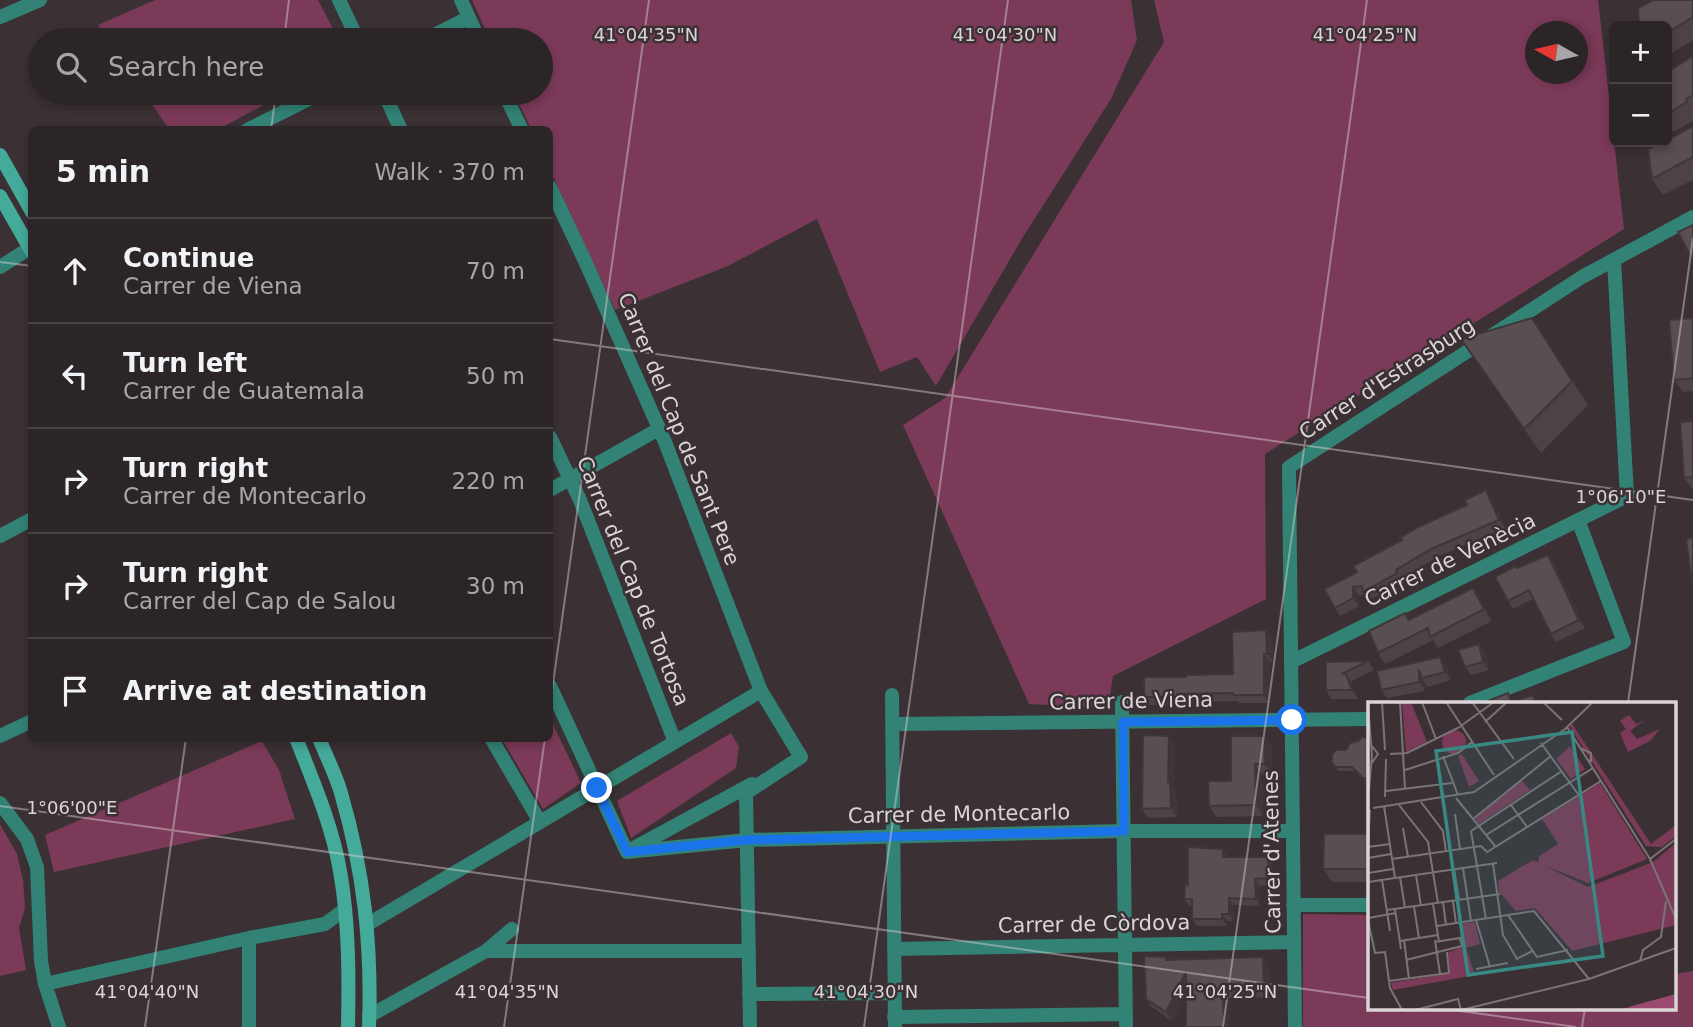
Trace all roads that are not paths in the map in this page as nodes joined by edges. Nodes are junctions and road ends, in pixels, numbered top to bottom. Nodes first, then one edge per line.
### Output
1 (40, 0) edge
2 (339, 0) edge
3 (461, 0) edge
4 (24, 8) junction
5 (0, 17) edge
6 (468, 18) junction
7 (0, 26) edge
8 (352, 28) edge
9 (448, 28) edge
10 (473, 28) edge
11 (303, 105) edge
12 (390, 105) edge
13 (510, 105) edge
14 (277, 123) edge
15 (399, 126) edge
16 (520, 126) edge
17 (0, 155) edge
18 (553, 193) edge
19 (0, 196) edge
20 (28, 205) edge
21 (1693, 217) edge
22 (28, 245) edge
23 (28, 252) edge
24 (1614, 260) junction
25 (0, 267) edge
26 (659, 429) junction
27 (553, 443) edge
28 (1289, 467) joint
29 (570, 479) junction
30 (553, 488) edge
31 (1578, 520) junction
32 (28, 521) edge
33 (0, 536) edge
34 (1291, 662) junction
35 (761, 691) junction
36 (553, 693) edge
37 (892, 695) dead end
38 (1122, 702) dead end
39 (1473, 702) edge
40 (1368, 719) edge
41 (1292, 720) junction
42 (1123, 722) junction
43 (28, 724) edge
44 (893, 724) junction
45 (0, 736) edge
46 (298, 742) edge
47 (321, 742) edge
48 (493, 742) edge
49 (676, 742) junction
50 (802, 757) junction
51 (597, 788) junction
52 (0, 803) edge
53 (540, 822) junction
54 (1124, 831) junction
55 (1293, 831) junction
56 (893, 837) junction
57 (747, 840) junction
58 (627, 852) junction
59 (1293, 905) junction
60 (1368, 905) edge
61 (345, 909) junction
62 (368, 924) junction
63 (512, 929) dead end
64 (250, 938) junction
65 (1294, 942) junction
66 (1125, 944) junction
67 (894, 949) junction
68 (486, 951) junction
69 (748, 951) junction
70 (45, 984) junction
71 (894, 993) junction
72 (749, 994) junction
73 (1126, 1021) edge
74 (369, 1022) edge
75 (894, 1022) edge
76 (59, 1027) edge
77 (248, 1027) edge
78 (348, 1027) edge
79 (750, 1027) edge
80 (1294, 1027) edge

1 - 4 street
2 - 8 street
3 - 6 street
4 - 5 street
4 - 7 street
6 - 9 street
6 - 10 street
11 - 14 street
12 - 15 street
13 - 16 street
17 - 20 street
18 - 26 street, Carrer del Cap de Sant Pere
19 - 22 street
21 - 24 street, Carrer d'Estrasburg
23 - 25 street
24 - 28 street, Carrer d'Estrasburg
24 - 31 street, Carrer de Venècia
26 - 29 street
26 - 35 street, Carrer del Cap de Sant Pere
27 - 29 street, Carrer del Cap de Tortosa
28 - 34 street, Carrer d'Atenes
29 - 30 street
29 - 49 street, Carrer del Cap de Tortosa
31 - 34 street, Carrer de Venècia
31 - 39 street
32 - 33 street
34 - 41 street, Carrer d'Atenes
35 - 49 street
35 - 50 street, Carrer del Cap de Sant Pere
36 - 51 street
37 - 44 street
38 - 42 street
40 - 41 street, Carrer de Viena
41 - 42 street, Carrer de Viena
41 - 55 street, Carrer d'Atenes
42 - 44 street, Carrer de Viena
42 - 54 street
43 - 45 street
44 - 56 street
46 - 61 street
47 - 62 street
48 - 53 street
49 - 51 street
50 - 57 street
50 - 58 street
51 - 53 street
51 - 58 street
52 - 70 street
53 - 62 street
54 - 55 street, Carrer de Montecarlo
54 - 56 street, Carrer de Montecarlo
54 - 66 street
55 - 59 street, Carrer d'Atenes
56 - 57 street, Carrer de Montecarlo
56 - 67 street
57 - 58 street, Carrer de Montecarlo
57 - 69 street
59 - 60 street
59 - 65 street, Carrer d'Atenes
61 - 64 street
61 - 78 street
62 - 74 street
63 - 68 street
64 - 70 street
64 - 77 street
65 - 66 street, Carrer de Còrdova
65 - 80 street, Carrer d'Atenes
66 - 67 street, Carrer de Còrdova
66 - 73 street
67 - 71 street
68 - 69 street
68 - 74 street
69 - 72 street
70 - 76 street
71 - 72 street
71 - 75 street
72 - 79 street
73 - 75 street

